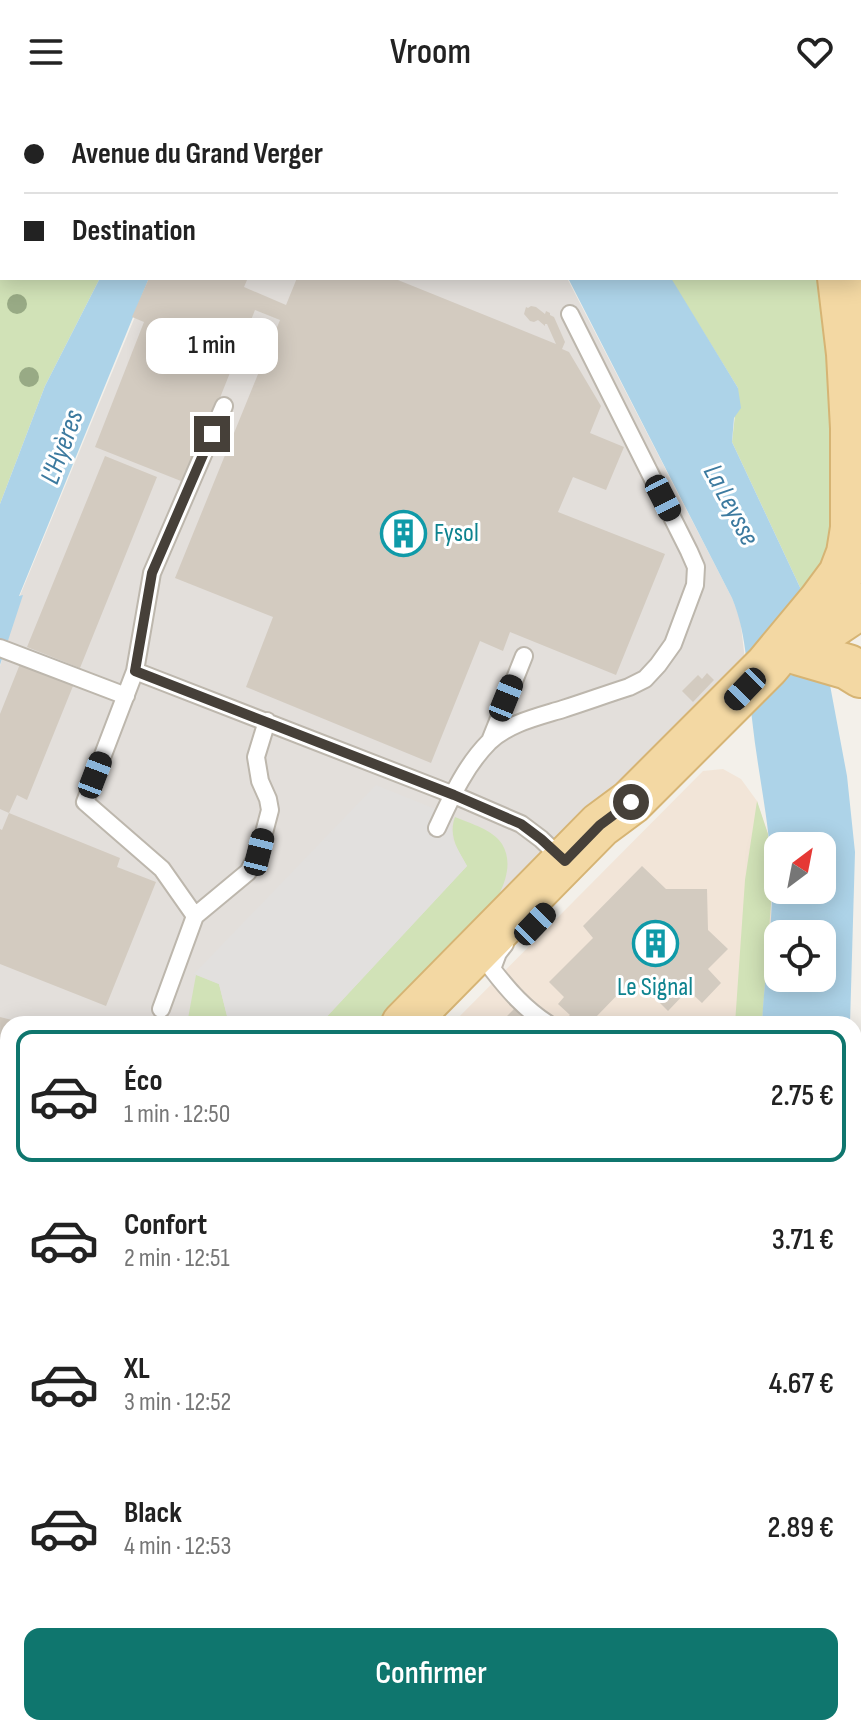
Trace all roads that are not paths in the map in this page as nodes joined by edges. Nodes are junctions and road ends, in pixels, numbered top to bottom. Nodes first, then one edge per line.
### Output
1 (840, 280) edge
2 (570, 314) dead end
3 (224, 406) dead end
4 (816, 631) edge
5 (7, 651) edge
6 (524, 656) dead end
7 (135, 671) junction
8 (855, 671) edge
9 (126, 696) junction
10 (267, 721) junction
11 (489, 742) junction
12 (454, 795) junction
13 (631, 802) junction
14 (437, 828) dead end
15 (565, 861) junction
16 (195, 916) junction
17 (492, 969) junction
18 (161, 1009) dead end
19 (412, 1016) edge
20 (448, 1016) edge
21 (535, 1016) edge

1 - 4 main road
2 - 11 lane
3 - 7 lane
4 - 8 main road
4 - 13 main road
5 - 9 lane
6 - 11 lane
7 - 9 lane
7 - 10 lane
9 - 16 lane
10 - 12 lane
10 - 16 lane
11 - 12 lane
12 - 14 lane
12 - 15 lane
13 - 15 main road
13 - 17 main road
15 - 17 lane
15 - 19 main road
16 - 18 lane
17 - 20 main road
17 - 21 lane

